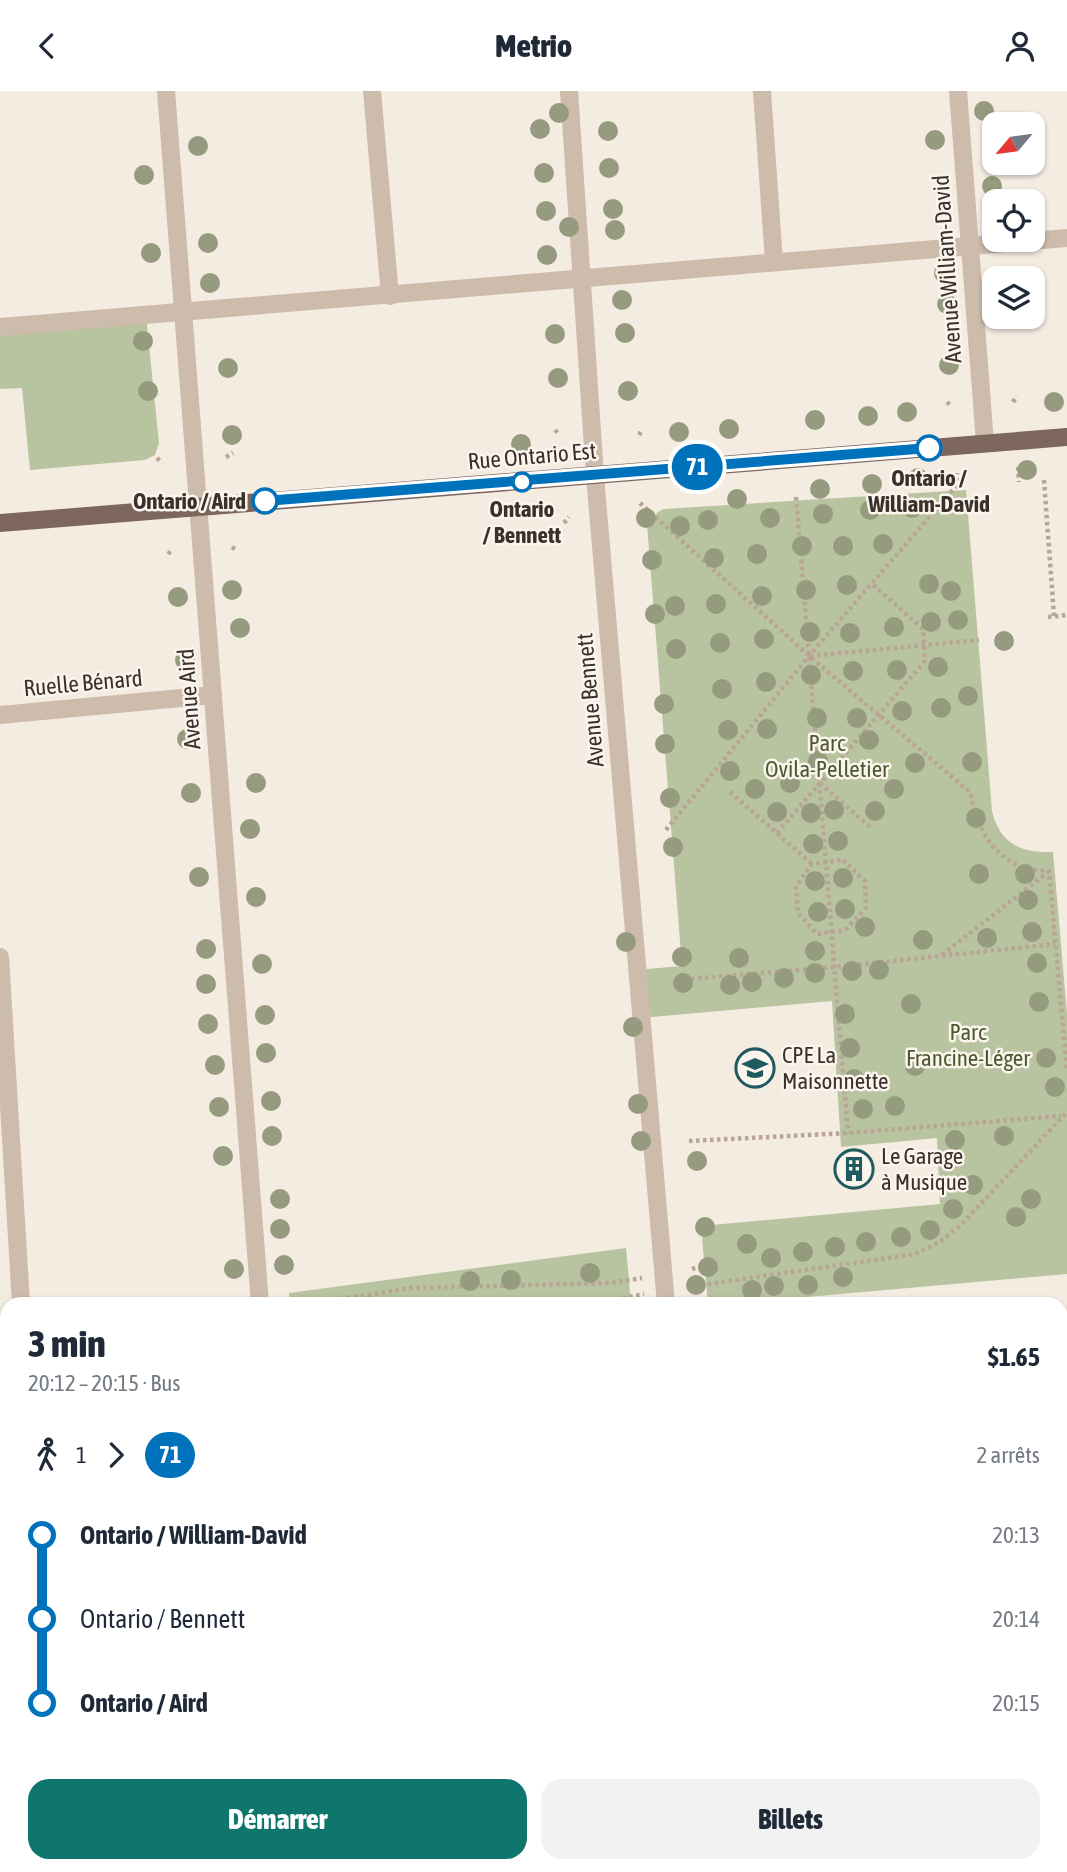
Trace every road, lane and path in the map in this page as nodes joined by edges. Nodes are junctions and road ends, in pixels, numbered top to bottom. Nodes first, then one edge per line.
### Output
1 (166, 91) edge
2 (372, 91) edge
3 (569, 91) edge
4 (762, 91) edge
5 (958, 91) edge
6 (1067, 239) edge
7 (970, 246) junction
8 (774, 263) junction
9 (580, 279) junction
10 (390, 296) junction
11 (183, 314) junction
12 (0, 327) edge
13 (1017, 396) dead end
14 (947, 402) dead end
15 (1013, 402) dead end
16 (953, 407) dead end
17 (1067, 437) edge
18 (985, 443) junction
19 (233, 453) dead end
20 (226, 457) dead end
21 (157, 458) dead end
22 (162, 463) dead end
23 (1018, 467) dead end
24 (957, 473) dead end
25 (595, 476) junction
26 (1044, 480) dead end
27 (1019, 482) dead end
28 (796, 497) dead end
29 (640, 503) dead end
30 (198, 507) junction
31 (569, 517) dead end
32 (0, 523) edge
33 (564, 523) dead end
34 (872, 583) junction
35 (1067, 615) edge
36 (979, 640) dead end
37 (924, 646) junction
38 (809, 656) junction
39 (213, 695) junction
40 (0, 715) edge
41 (879, 715) junction
42 (820, 783) junction
43 (730, 792) dead end
44 (870, 827) dead end
45 (666, 830) dead end
46 (777, 833) junction
47 (826, 862) junction
48 (812, 864) junction
49 (1049, 871) junction
50 (832, 932) junction
51 (1055, 944) junction
52 (939, 956) junction
53 (0, 957) edge
54 (835, 967) junction
55 (677, 980) dead end
56 (1067, 1071) edge
57 (1065, 1114) edge
58 (848, 1133) junction
59 (689, 1141) dead end
60 (699, 1267) dead end
61 (692, 1269) dead end
62 (642, 1278) dead end
63 (694, 1286) dead end
64 (643, 1294) dead end
65 (21, 1297) edge
66 (259, 1297) edge
67 (354, 1297) edge
68 (629, 1297) edge
69 (665, 1297) edge

1 - 11 street, Avenue Aird
2 - 10 street
3 - 9 street, Avenue Bennett
4 - 8 street
5 - 7 street, Avenue William-David
6 - 7 street
7 - 8 street
7 - 18 street, Avenue William-David
8 - 9 street
9 - 10 street
9 - 25 street, Avenue Bennett
10 - 11 street
11 - 12 street
11 - 30 street, Avenue Aird
13 - 15 path
14 - 16 path
17 - 18 main road, Rue Ontario Est
18 - 25 main road, Rue Ontario Est
19 - 20 path
21 - 22 path
23 - 27 path
24 - 34 path
25 - 30 main road, Rue Ontario Est
25 - 69 street, Avenue Bennett
26 - 35 path
28 - 38 path
29 - 38 path
30 - 32 main road, Rue Ontario Est
30 - 39 street, Avenue Aird
31 - 33 path
34 - 37 path
34 - 38 path
36 - 37 path
37 - 38 path
37 - 41 path
38 - 41 path
38 - 42 path
38 - 45 path
39 - 40 street, Ruelle Bénard
39 - 66 street, Avenue Aird
41 - 42 path
41 - 49 path
42 - 44 path
42 - 46 path
42 - 47 path
43 - 46 path
46 - 48 path
47 - 48 path
47 - 50 path
47 - 50 path
48 - 50 path
49 - 51 path
49 - 52 path
50 - 54 path
51 - 52 path
51 - 56 path
52 - 54 path
53 - 65 street
54 - 55 path
54 - 58 path
57 - 58 path
57 - 63 path
58 - 59 path
60 - 61 path
62 - 67 path
64 - 68 path

